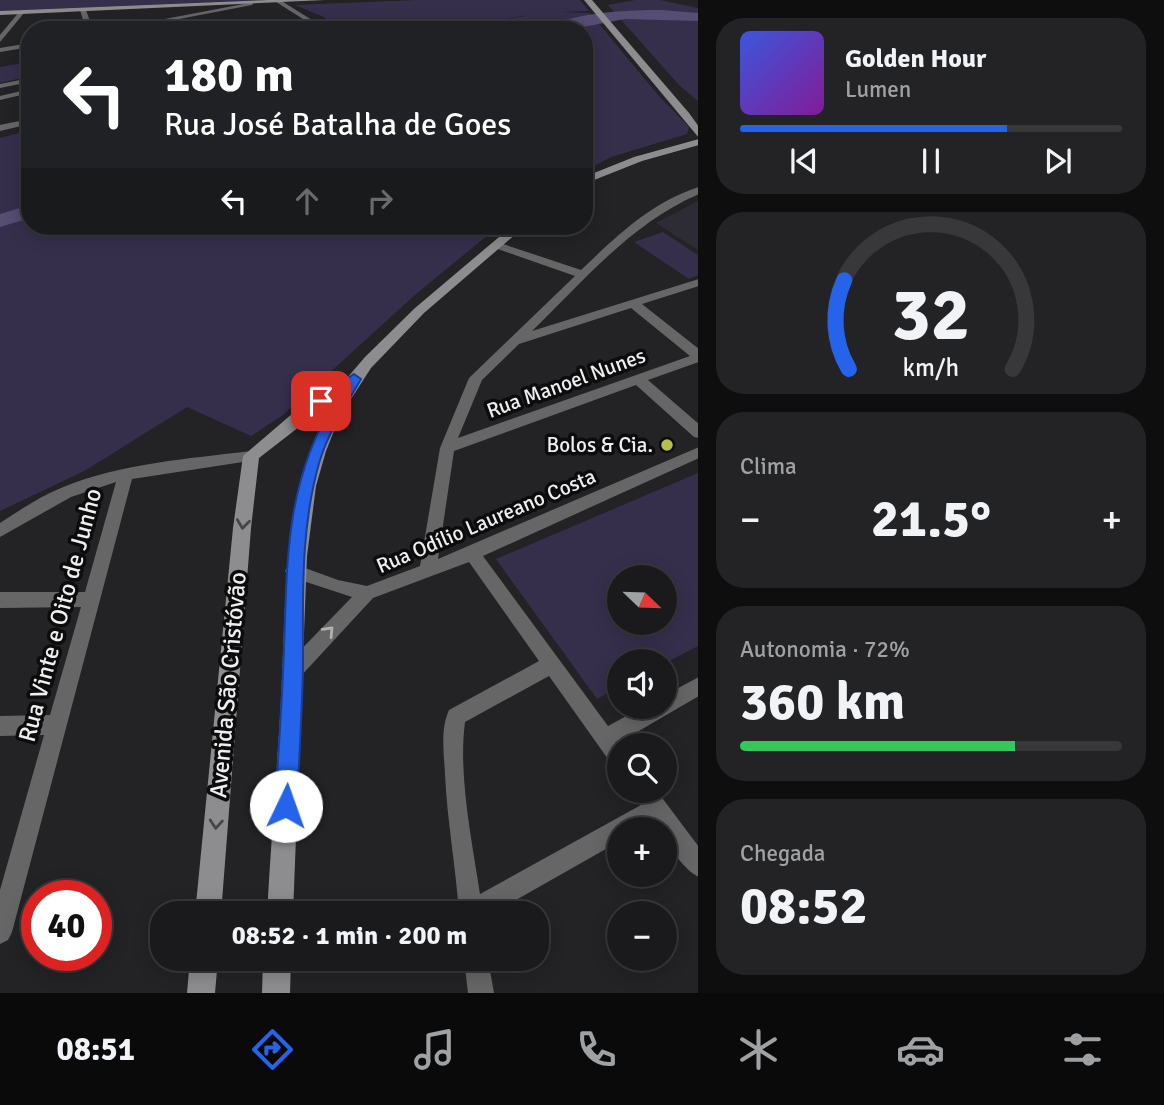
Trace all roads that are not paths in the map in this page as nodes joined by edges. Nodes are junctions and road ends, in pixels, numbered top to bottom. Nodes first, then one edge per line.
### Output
1 (321, 0) edge
2 (588, 0) edge
3 (277, 1) edge
4 (252, 3) junction
5 (83, 10) junction
6 (0, 13) edge
7 (21, 13) junction
8 (309, 20) joint
9 (87, 21) edge
10 (157, 21) edge
11 (305, 21) edge
12 (0, 40) edge
13 (21, 46) edge
14 (0, 50) edge
15 (21, 82) edge
16 (0, 86) edge
17 (21, 93) edge
18 (0, 98) edge
19 (686, 115) junction
20 (698, 123) edge
21 (21, 124) edge
22 (0, 128) edge
23 (698, 135) edge
24 (698, 142) edge
25 (593, 177) edge
26 (698, 191) edge
27 (508, 235) edge
28 (496, 245) junction
29 (581, 275) junction
30 (698, 282) edge
31 (632, 302) junction
32 (512, 342) junction
33 (698, 356) edge
34 (354, 379) junction
35 (638, 379) junction
36 (280, 432) junction
37 (323, 432) junction
38 (698, 433) edge
39 (447, 448) junction
40 (698, 452) edge
41 (251, 456) junction
42 (126, 474) junction
43 (0, 531) edge
44 (472, 554) junction
45 (294, 571) junction
46 (428, 572) junction
47 (367, 593) junction
48 (92, 599) junction
49 (0, 600) edge
50 (550, 665) junction
51 (293, 671) junction
52 (698, 686) edge
53 (677, 698) edge
54 (641, 719) edge
55 (57, 725) junction
56 (0, 726) edge
57 (605, 740) junction
58 (607, 743) edge
59 (645, 803) edge
60 (652, 803) edge
61 (698, 866) edge
62 (4, 900) edge
63 (209, 901) edge
64 (281, 901) edge
65 (468, 901) edge
66 (489, 901) edge
67 (0, 932) edge
68 (203, 971) edge
69 (277, 971) edge
70 (478, 971) edge
71 (201, 993) edge
72 (276, 993) edge
73 (481, 993) edge

1 - 3 street
2 - 19 street
3 - 4 street
3 - 8 street
4 - 5 street
4 - 10 street
5 - 7 street
5 - 9 street
6 - 7 street
7 - 12 street
8 - 11 street
13 - 14 street
15 - 16 street
17 - 18 street
19 - 20 street
19 - 23 street
21 - 22 street
24 - 25 street
26 - 29 street
27 - 28 street
28 - 29 street
28 - 34 street
29 - 32 street
30 - 31 street
31 - 32 street
31 - 33 street
32 - 39 street
33 - 35 street, Rua Manoel Nunes
34 - 36 street
34 - 37 street
35 - 38 street
35 - 39 street, Rua Manoel Nunes
36 - 37 street
36 - 41 street
37 - 45 street
39 - 46 street
40 - 44 street, Rua Odílio Laureano Costa
41 - 42 street
41 -> 63 street, Avenida São Cristóvão
42 - 43 street
42 - 48 street, Rua Vinte e Oito de Junho
44 - 46 street, Rua Odílio Laureano Costa
44 - 50 street
45 - 47 street
45 - 51 street
46 - 47 street, Rua Odílio Laureano Costa
51 -> 47 street
48 - 49 street
48 - 55 street, Rua Vinte e Oito de Junho
50 - 57 street
50 - 65 street
51 - 64 street
52 - 53 street
54 - 57 street
55 - 56 street
55 - 62 street, Rua Vinte e Oito de Junho
57 - 58 street
59 - 66 street
60 - 61 street
62 - 67 street, Rua Vinte e Oito de Junho
68 - 71 street
69 - 72 street
70 - 73 street

